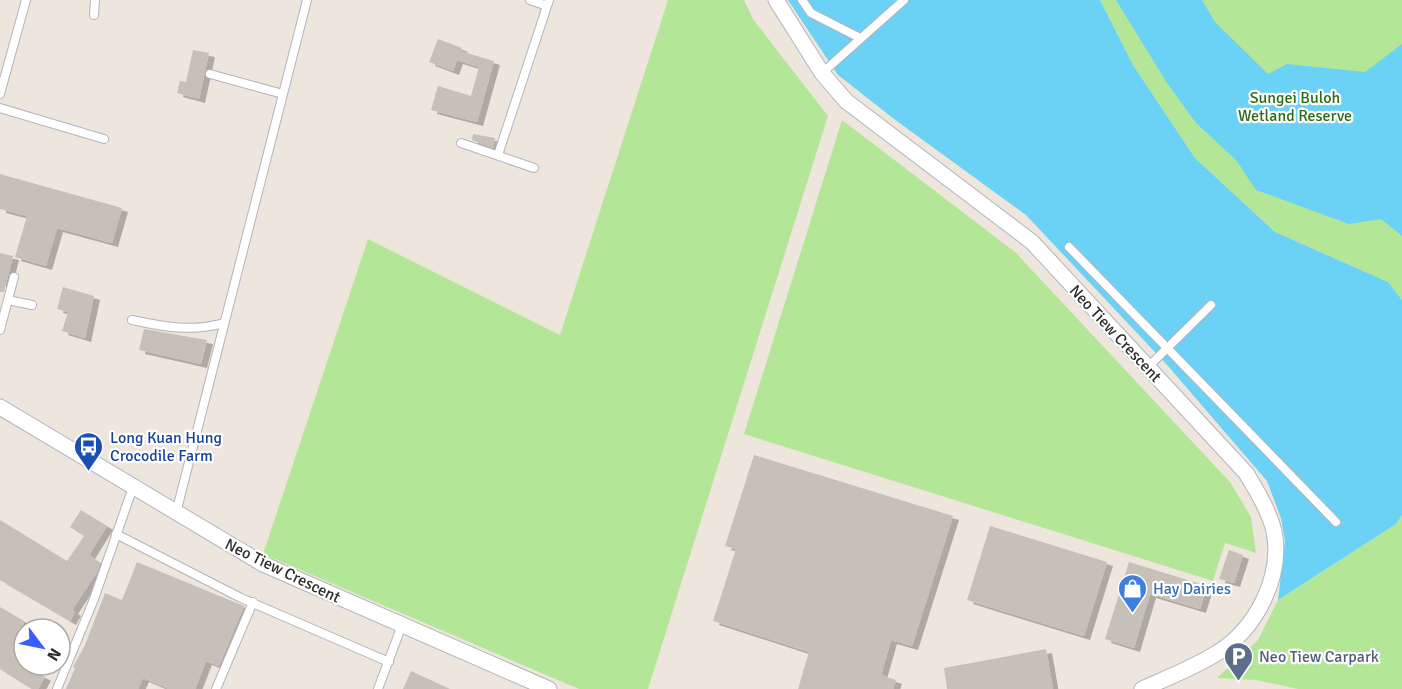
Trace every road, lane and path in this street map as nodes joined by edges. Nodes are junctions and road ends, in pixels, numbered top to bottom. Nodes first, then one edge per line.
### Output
1 (26, 0) edge
2 (95, 0) edge
3 (307, 0) edge
4 (530, 0) edge
5 (776, 0) edge
6 (802, 0) edge
7 (904, 0) edge
8 (548, 3) edge
9 (894, 4) edge
10 (94, 15) dead end
11 (860, 38) junction
12 (822, 73) junction
13 (210, 74) dead end
14 (0, 94) edge
15 (283, 94) junction
16 (0, 108) edge
17 (104, 139) dead end
18 (461, 143) dead end
19 (498, 155) junction
20 (534, 168) dead end
21 (1070, 247) dead end
22 (14, 277) dead end
23 (8, 300) junction
24 (32, 305) dead end
25 (1211, 305) dead end
26 (132, 320) dead end
27 (224, 323) junction
28 (0, 330) edge
29 (1166, 350) junction
30 (1148, 367) junction
31 (0, 407) edge
32 (133, 488) junction
33 (176, 514) junction
34 (1336, 522) dead end
35 (116, 534) junction
36 (254, 602) junction
37 (402, 625) junction
38 (390, 662) junction
39 (57, 689) edge
40 (216, 689) edge
41 (378, 689) edge
42 (549, 689) edge
43 (1142, 689) edge

1 - 14 lane
2 - 10 lane
3 - 15 lane
4 - 8 lane
5 - 12 street, Neo Tiew Crescent
6 - 11 lane
7 - 9 lane
8 - 19 lane
9 - 11 lane
11 - 12 lane
12 - 30 street, Neo Tiew Crescent
13 - 15 lane
15 - 27 lane
16 - 17 lane
18 - 19 lane
19 - 20 lane
21 - 29 lane
22 - 23 lane
23 - 24 lane
23 - 28 lane
25 - 29 lane
26 - 27 lane
27 - 33 lane
29 - 30 lane
29 - 34 lane
30 - 43 street, Neo Tiew Crescent
31 - 32 street, Neo Tiew Crescent
32 - 33 street, Neo Tiew Crescent
32 - 35 lane
33 - 37 street, Neo Tiew Crescent
35 - 36 lane
35 - 39 lane
36 - 38 lane
36 - 40 lane
37 - 38 lane
37 - 42 street, Neo Tiew Crescent
38 - 41 lane

